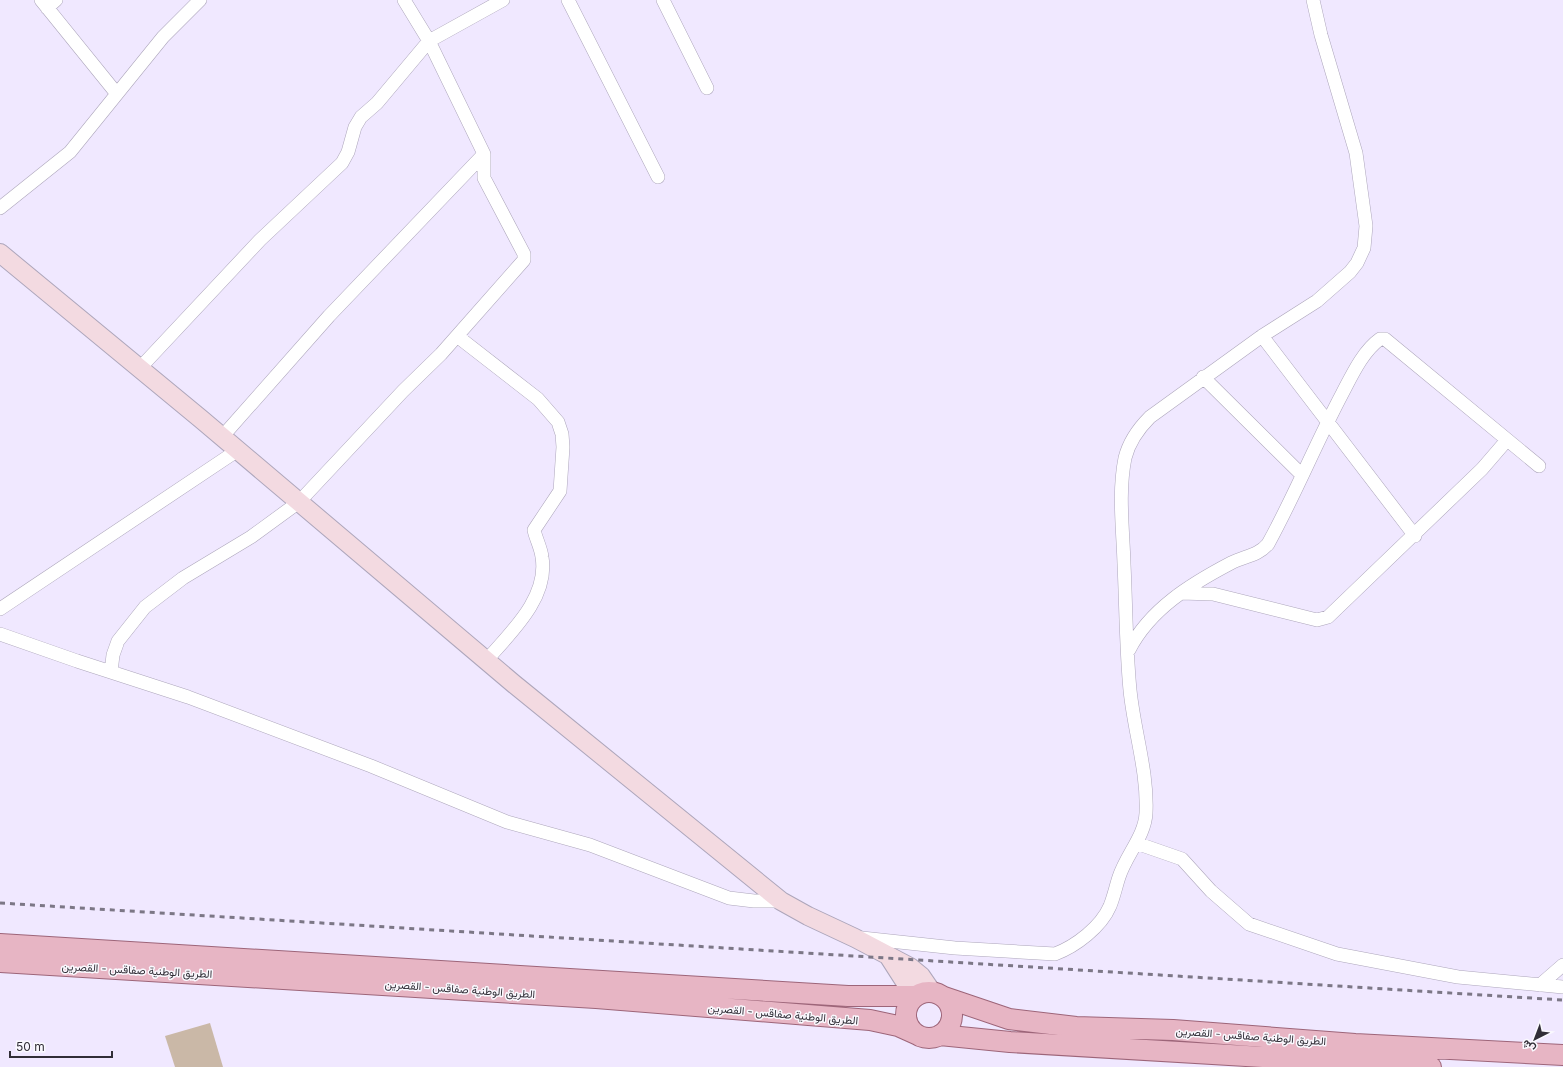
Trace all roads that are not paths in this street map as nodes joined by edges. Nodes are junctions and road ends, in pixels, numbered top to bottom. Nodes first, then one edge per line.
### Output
1 (200, 0) edge
2 (404, 0) edge
3 (503, 0) edge
4 (568, 0) edge
5 (663, 0) edge
6 (1313, 0) edge
7 (48, 3) edge
8 (429, 41) junction
9 (707, 88) dead end
10 (117, 94) junction
11 (484, 154) junction
12 (658, 177) dead end
13 (0, 208) edge
14 (0, 252) edge
15 (458, 336) junction
16 (1262, 336) junction
17 (140, 368) junction
18 (1203, 377) junction
19 (1327, 422) junction
20 (222, 437) junction
21 (1508, 440) junction
22 (238, 450) junction
23 (1539, 466) dead end
24 (1302, 475) junction
25 (299, 502) junction
26 (1415, 536) junction
27 (1181, 593) junction
28 (0, 609) edge
29 (0, 634) edge
30 (1128, 651) junction
31 (486, 661) junction
32 (111, 672) junction
33 (1136, 843) junction
34 (781, 901) junction
35 (855, 938) junction
36 (0, 944) edge
37 (0, 962) edge
38 (188, 963) junction
39 (1563, 965) edge
40 (1540, 985) junction
41 (699, 986) junction
42 (1563, 987) edge
43 (930, 995) junction
44 (701, 1007) junction
45 (918, 1035) junction
46 (940, 1035) junction
47 (1354, 1053) junction
48 (1563, 1055) edge
49 (1515, 1060) edge
50 (1431, 1067) edge

1 - 10 street
2 - 8 street
3 - 8 street
4 - 12 street
5 - 9 street
6 - 16 street
7 - 10 street
8 - 11 street
8 - 17 street
10 - 13 street
11 - 15 street
11 - 20 street
14 - 17 main road
15 - 25 street
15 - 31 street
16 - 18 street
16 - 19 street
17 - 20 main road
18 - 24 street
18 - 30 street
19 - 21 street
19 - 24 street
19 - 26 street
20 - 22 main road
21 - 23 street
21 - 26 street
22 - 25 main road
22 - 28 street
24 - 27 street
25 - 31 main road
25 - 32 street
26 - 27 street
27 - 30 street
29 - 32 street
30 - 33 street
31 - 34 main road
32 - 34 street
33 - 35 street
33 - 40 street
34 - 35 main road
35 - 43 main road
36 - 38 main road, الطريق الوطنية صفاقس - القصرين
37 - 38 main road, الطريق الوطنية صفاقس - القصرين
38 - 41 main road, الطريق الوطنية صفاقس - القصرين
38 - 44 main road, الطريق الوطنية صفاقس - القصرين
39 - 40 street
40 - 42 street
41 - 43 main road, الطريق الوطنية صفاقس - القصرين
41 - 44 main road
43 - 45 main road
43 - 46 main road
43 - 47 main road, الطريق الوطنية صفاقس - القصرين
44 - 45 main road, الطريق الوطنية صفاقس - القصرين
45 - 46 main road
46 - 47 main road, الطريق الوطنية صفاقس - القصرين
47 - 49 main road, الطريق الوطنية صفاقس - القصرين
47 - 50 main road, الطريق الوطنية صفاقس - القصرين
48 - 49 main road, الطريق الوطنية صفاقس - القصرين

